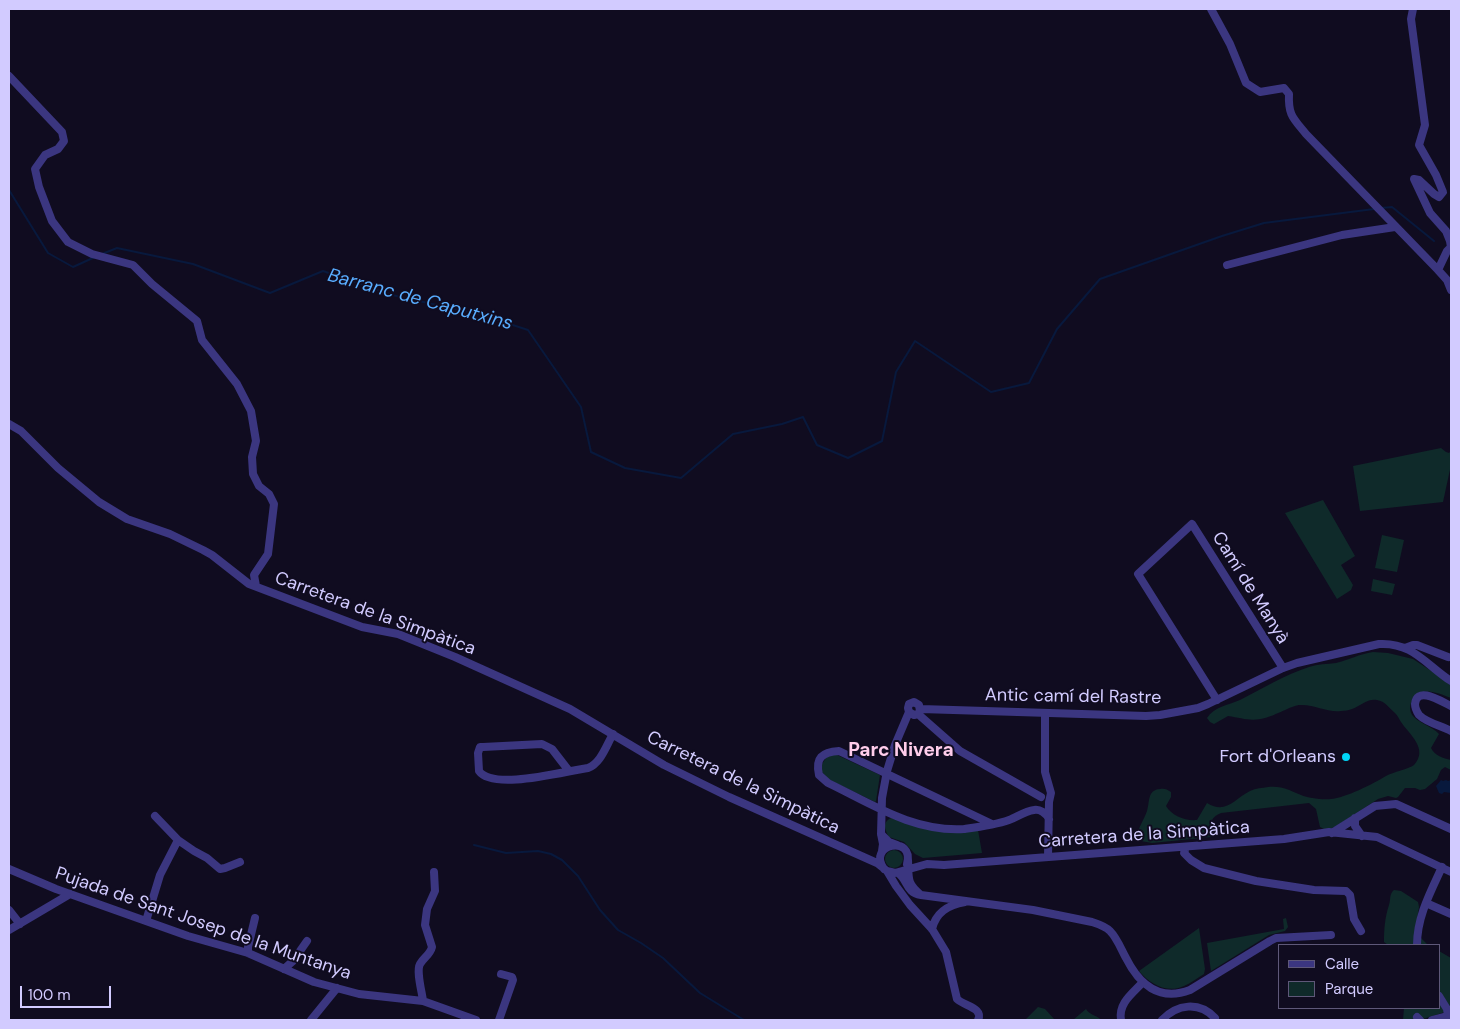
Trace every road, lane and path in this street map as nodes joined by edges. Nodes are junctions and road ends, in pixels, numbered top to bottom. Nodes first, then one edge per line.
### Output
1 (1211, 9) edge
2 (1413, 9) edge
3 (9, 76) edge
4 (1395, 227) junction
5 (1451, 247) edge
6 (1227, 265) dead end
7 (1438, 270) junction
8 (1451, 290) edge
9 (9, 424) edge
10 (256, 586) junction
11 (1405, 648) junction
12 (1448, 657) dead end
13 (1283, 668) junction
14 (1451, 681) edge
15 (1218, 700) junction
16 (1451, 706) edge
17 (919, 711) junction
18 (1045, 713) junction
19 (1451, 730) edge
20 (613, 734) junction
21 (569, 771) junction
22 (887, 774) junction
23 (1039, 803) junction
24 (881, 809) junction
25 (155, 816) dead end
26 (1355, 818) junction
27 (992, 824) junction
28 (1451, 829) edge
29 (1332, 833) junction
30 (881, 834) junction
31 (1362, 836) junction
32 (178, 840) junction
33 (897, 845) junction
34 (1186, 847) junction
35 (906, 851) junction
36 (882, 853) junction
37 (859, 856) junction
38 (1048, 858) junction
39 (240, 862) dead end
40 (927, 864) junction
41 (1442, 867) junction
42 (9, 868) edge
43 (886, 870) junction
44 (901, 871) junction
45 (434, 872) dead end
46 (1451, 872) edge
47 (896, 886) junction
48 (70, 894) junction
49 (971, 901) junction
50 (1426, 903) junction
51 (9, 910) edge
52 (1451, 914) edge
53 (255, 918) dead end
54 (146, 921) junction
55 (20, 924) junction
56 (932, 929) junction
57 (9, 930) edge
58 (1361, 931) dead end
59 (1331, 936) dead end
60 (307, 941) dead end
61 (1418, 944) edge
62 (248, 953) junction
63 (284, 969) junction
64 (501, 974) dead end
65 (1143, 982) junction
66 (337, 988) junction
67 (1440, 998) edge
68 (423, 1001) junction
69 (451, 1012) junction
70 (1450, 1015) edge
71 (1217, 1019) edge
72 (311, 1020) edge
73 (447, 1020) edge
74 (476, 1020) edge
75 (499, 1020) edge
76 (978, 1020) edge
77 (1120, 1020) edge
78 (1162, 1020) edge
79 (1432, 1020) edge

1 - 4 street
2 - 5 street
3 - 10 street
4 - 6 street
4 - 7 street
5 - 7 street
7 - 8 street
9 - 10 street, Carretera de la Simpàtica
10 - 20 street, Carretera de la Simpàtica
11 - 12 street, Antic camí del Rastre
11 - 13 street, Antic camí del Rastre
11 - 14 street
13 - 15 street, Antic camí del Rastre
13 - 15 street, Camí de Manyà
15 - 18 street, Antic camí del Rastre
16 - 19 street
17 - 18 street, Antic camí del Rastre
17 - 22 street, Antic camí del Rastre
17 - 23 street
18 - 23 street
20 - 21 street
20 - 37 street, Carretera de la Simpàtica
21 - 21 street
22 - 24 street
22 - 24 street
22 - 27 street
23 - 27 street
23 - 38 street
24 - 27 street
24 - 30 street
25 - 32 street
26 - 28 street
26 - 29 street
26 - 31 street
29 - 31 street, Carretera de la Simpàtica
29 - 34 street, Carretera de la Simpàtica
30 - 33 street
30 - 36 street
31 - 41 street, Carretera de la Simpàtica
32 - 39 street
32 - 54 street
33 - 35 street
33 - 36 street
34 - 38 street, Carretera de la Simpàtica
34 - 58 street
35 - 40 street
35 - 44 street
36 - 37 street, Carretera de la Simpàtica
36 - 43 street
37 - 43 street, Carretera de la Simpàtica
38 - 40 street, Carretera de la Simpàtica
40 - 44 street, Carretera de la Simpàtica
41 - 46 street, Carretera de la Simpàtica
41 - 50 street
42 - 48 street, Pujada de Sant Josep de la Muntanya
43 - 44 street
43 - 47 street
44 - 47 street
44 - 49 street
45 - 68 street
47 - 56 street
48 - 54 street, Pujada de Sant Josep de la Muntanya
48 - 55 street
49 - 56 street
49 - 65 street
50 - 52 street
50 - 61 street
51 - 55 street
53 - 62 street
54 - 62 street, Pujada de Sant Josep de la Muntanya
55 - 57 street
56 - 76 street
59 - 65 street
60 - 63 street
62 - 63 street, Pujada de Sant Josep de la Muntanya
63 - 66 street, Pujada de Sant Josep de la Muntanya
64 - 75 street
65 - 77 street
66 - 68 street, Pujada de Sant Josep de la Muntanya
66 - 72 street
67 - 70 street
68 - 69 street, Pujada de Sant Josep de la Muntanya
69 - 73 street
69 - 74 street, Pujada de Sant Josep de la Muntanya
70 - 79 street
71 - 78 street

